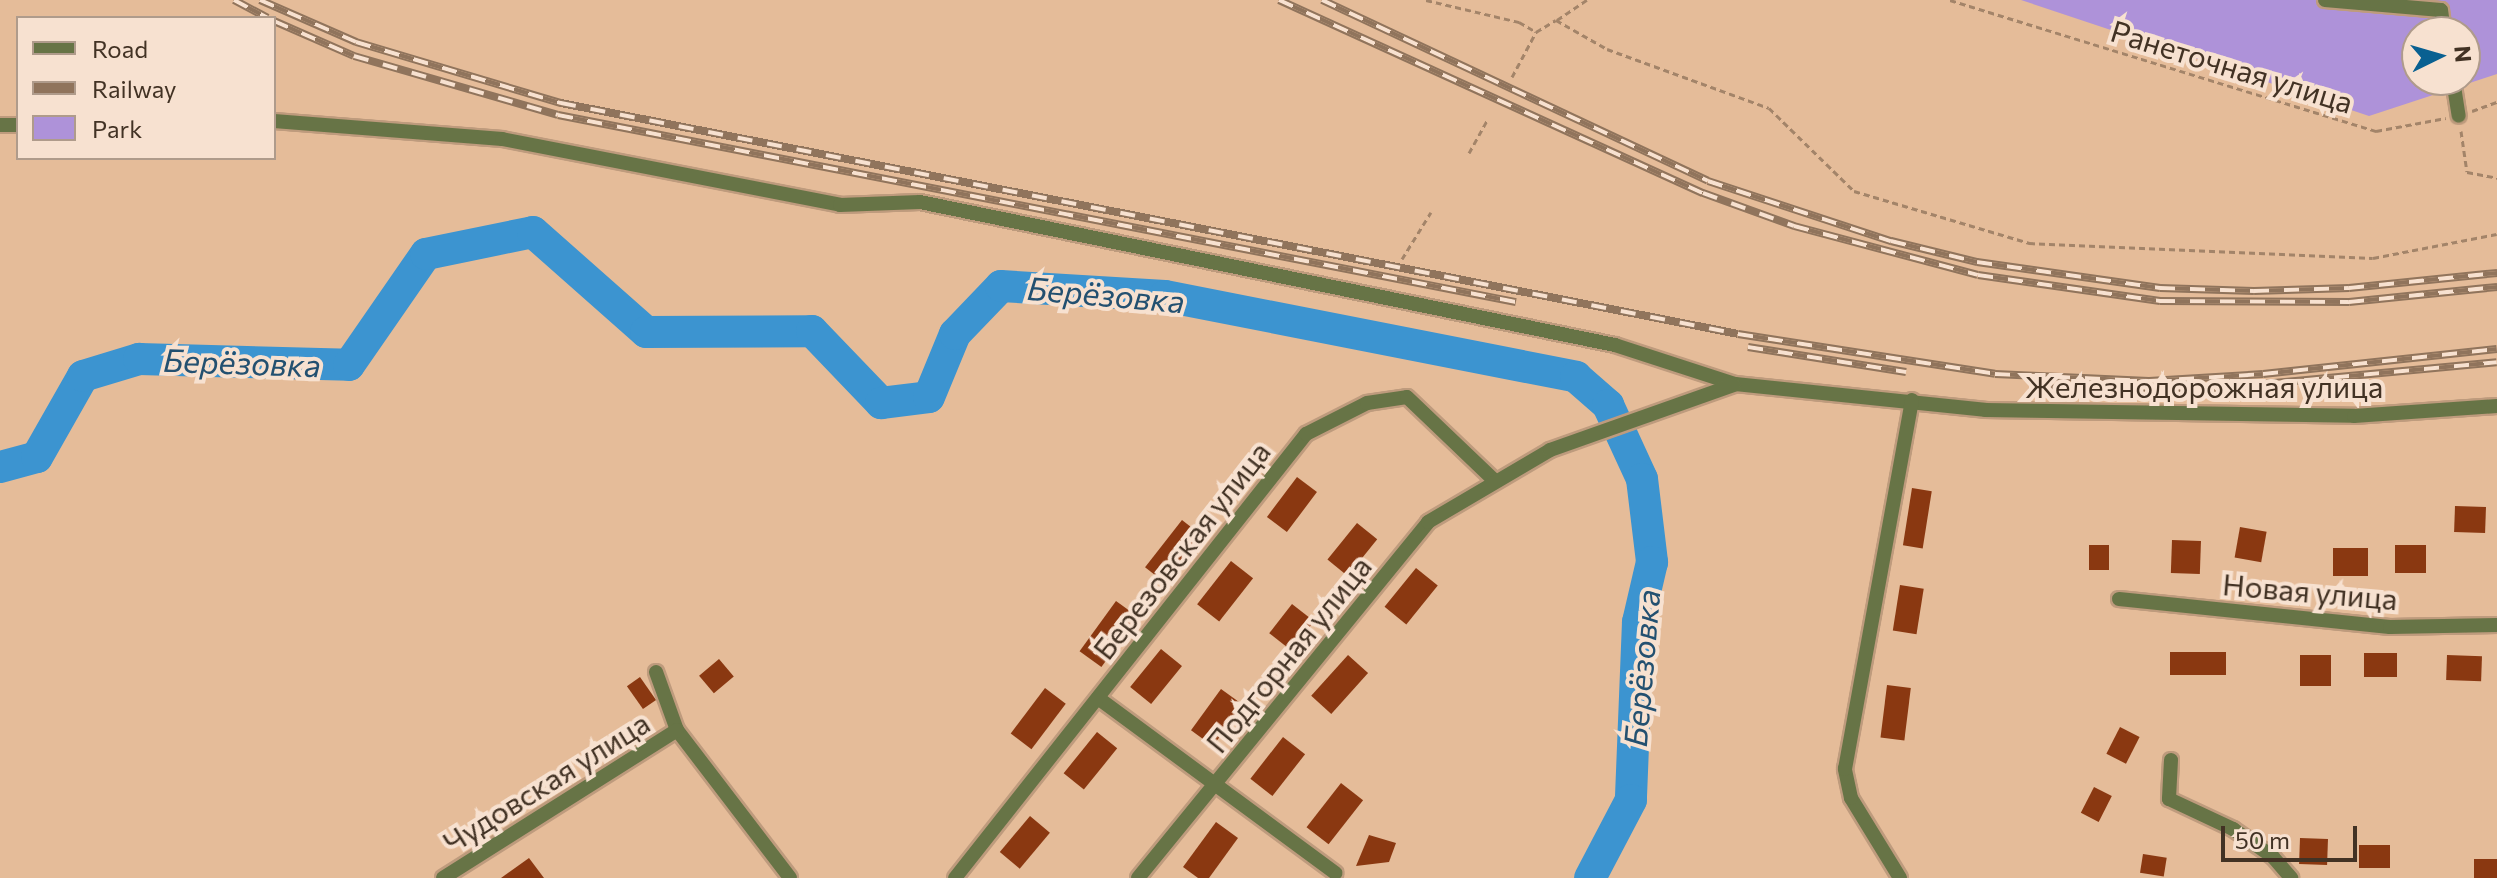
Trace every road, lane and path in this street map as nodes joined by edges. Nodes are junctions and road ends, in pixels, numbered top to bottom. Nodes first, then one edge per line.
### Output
1 (1426, 0) edge
2 (1587, 0) edge
3 (1950, 0) edge
4 (2325, 0) edge
5 (2442, 16) edge
6 (1556, 20) junction
7 (1536, 32) junction
8 (1512, 77) dead end
9 (2456, 96) edge
10 (2497, 102) edge
11 (2459, 116) junction
12 (276, 121) edge
13 (1487, 121) dead end
14 (1469, 153) dead end
15 (2497, 178) edge
16 (1431, 212) dead end
17 (2497, 234) edge
18 (1402, 259) dead end
19 (1735, 384) junction
20 (1912, 400) junction
21 (2497, 406) edge
22 (1494, 480) junction
23 (2119, 599) dead end
24 (2497, 625) edge
25 (656, 672) dead end
26 (1098, 698) junction
27 (677, 730) junction
28 (2171, 760) dead end
29 (1217, 782) junction
30 (1335, 873) dead end
31 (443, 878) edge
32 (790, 878) edge
33 (955, 878) edge
34 (1138, 878) edge
35 (1900, 878) edge
36 (2291, 878) edge

1 - 7 path
2 - 6 path
3 - 11 path, Ранеточная улица
4 - 5 street
6 - 7 path
6 - 17 path
7 - 8 path
9 - 11 street
10 - 11 path, Ранеточная улица
11 - 15 path
12 - 19 street
13 - 14 path
16 - 18 path
19 - 20 street, Железнодорожная улица
19 - 22 street, Подгорная улица
20 - 21 street, Железнодорожная улица
20 - 35 street
22 - 26 street, Березовская улица
22 - 29 street, Подгорная улица
23 - 24 street, Новая улица
25 - 27 street, Чудовская улица
26 - 29 street
26 - 33 street, Березовская улица
27 - 31 street, Чудовская улица
27 - 32 street, Чудовская улица
28 - 36 street
29 - 30 street
29 - 34 street, Подгорная улица

